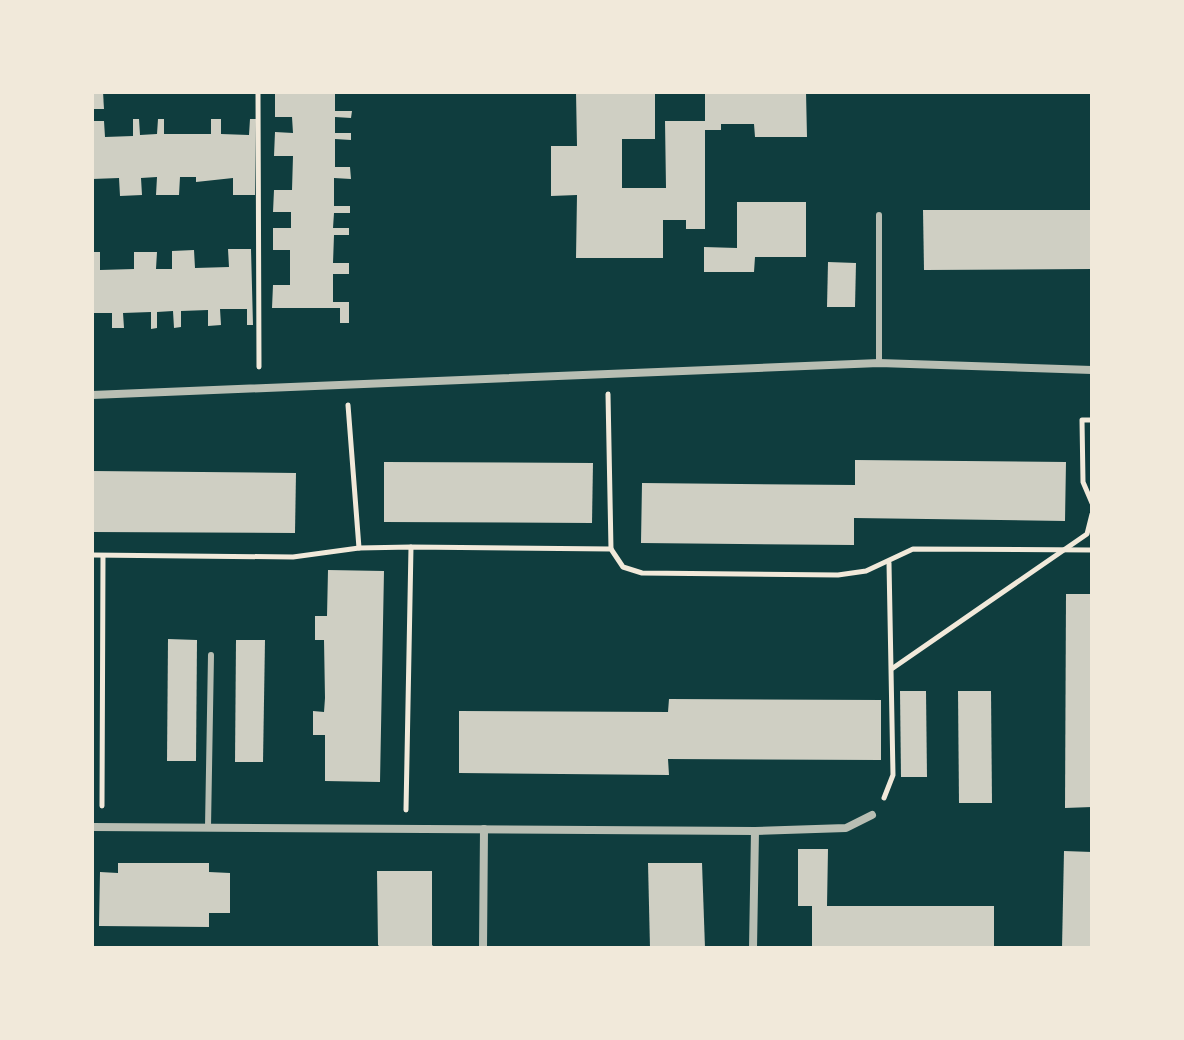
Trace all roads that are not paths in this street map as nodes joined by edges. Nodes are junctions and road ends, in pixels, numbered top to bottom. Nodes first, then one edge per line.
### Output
1 (879, 215) dead end
2 (879, 363) junction
3 (1092, 370) edge
4 (92, 395) edge
5 (211, 655) dead end
6 (872, 815) road end
7 (92, 827) edge
8 (208, 827) junction
9 (484, 829) junction
10 (755, 831) junction
11 (483, 948) edge
12 (753, 948) edge

1 - 2 lane
2 - 3 street
2 - 4 street
5 - 8 lane
6 - 10 street
7 - 8 street
8 - 9 street
9 - 10 street
9 - 11 street
10 - 12 street

